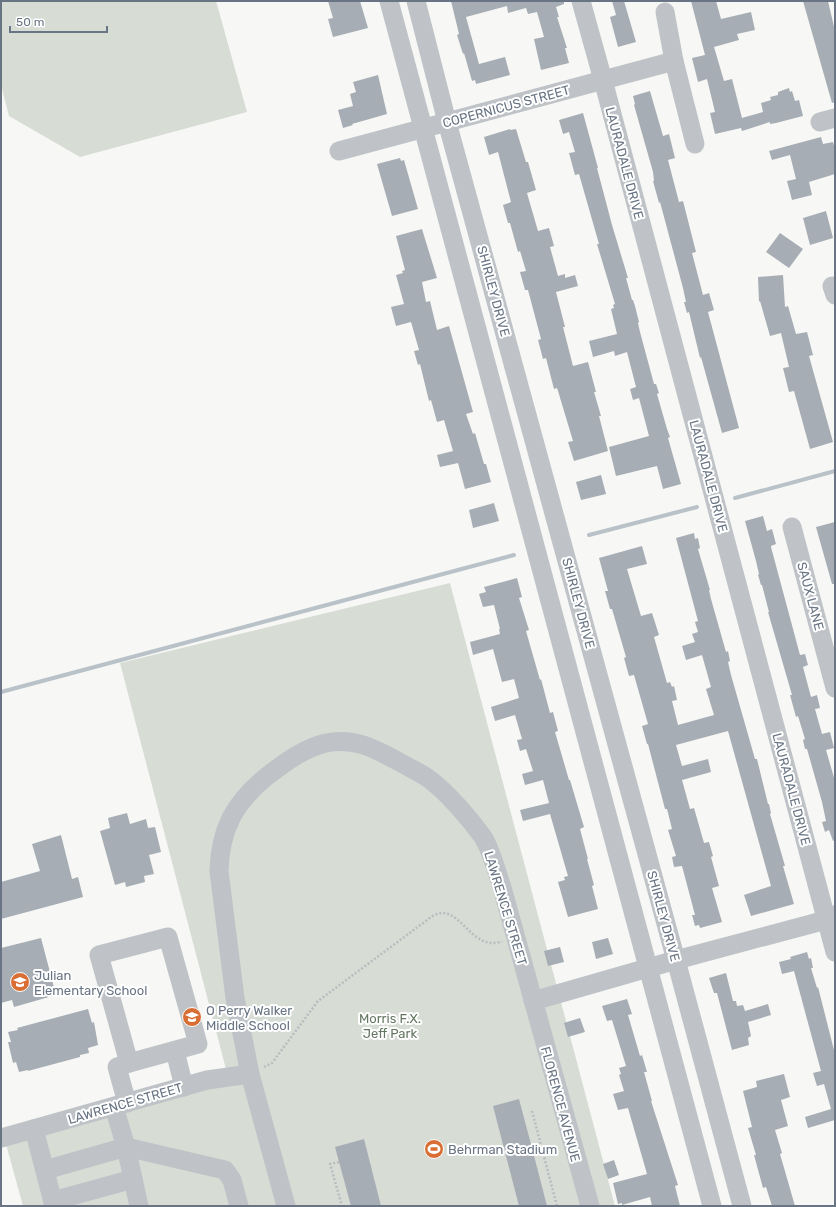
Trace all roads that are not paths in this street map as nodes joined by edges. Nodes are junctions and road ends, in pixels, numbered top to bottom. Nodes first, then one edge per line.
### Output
1 (388, 1) edge
2 (416, 1) edge
3 (581, 1) edge
4 (665, 12) dead end
5 (674, 61) junction
6 (603, 80) junction
7 (447, 122) junction
8 (422, 129) junction
9 (695, 144) dead end
10 (339, 151) dead end
11 (550, 496) junction
12 (523, 503) junction
13 (792, 527) dead end
14 (575, 588) junction
15 (548, 595) junction
16 (835, 688) edge
17 (831, 917) edge
18 (835, 952) edge
19 (676, 960) junction
20 (648, 969) junction
21 (533, 1001) junction
22 (175, 1051) junction
23 (129, 1064) junction
24 (250, 1074) junction
25 (184, 1087) junction
26 (120, 1105) junction
27 (34, 1129) junction
28 (1, 1138) edge
29 (126, 1147) junction
30 (45, 1170) junction
31 (133, 1179) junction
32 (53, 1203) edge
33 (139, 1206) edge
34 (239, 1206) edge
35 (286, 1206) edge
36 (590, 1206) edge
37 (712, 1206) edge
38 (742, 1206) edge

1 - 8 street, SHIRLEY DRIVE
2 - 7 street, SHIRLEY DRIVE
3 - 6 street, LAURADALE DRIVE
4 - 5 street
5 - 6 street, COPERNICUS STREET
5 - 9 street
6 - 7 street, COPERNICUS STREET
6 - 17 street, LAURADALE DRIVE
7 - 8 street, COPERNICUS STREET
7 - 11 street, SHIRLEY DRIVE
8 - 10 street, COPERNICUS STREET
8 - 12 street, SHIRLEY DRIVE
11 - 12 street
11 - 14 street, SHIRLEY DRIVE
12 - 15 street, SHIRLEY DRIVE
13 - 16 street, SAUX LANE
14 - 15 street
14 - 19 street, SHIRLEY DRIVE
15 - 20 street, SHIRLEY DRIVE
17 - 18 street, LAURADALE DRIVE
17 - 19 street
19 - 20 street
19 - 38 street, SHIRLEY DRIVE
20 - 21 street
20 - 37 street, SHIRLEY DRIVE
21 - 24 street, LAWRENCE STREET
21 - 36 street, FLORENCE AVENUE
22 - 23 street
22 - 23 street
22 - 25 street
23 - 26 street
24 - 25 street, LAWRENCE STREET
24 - 35 street, LAWRENCE STREET
25 - 26 street, LAWRENCE STREET
26 - 27 street, LAWRENCE STREET
26 - 29 street
27 - 28 street, LAWRENCE STREET
27 - 30 street
29 - 30 street
29 - 31 street
29 - 34 street
30 - 32 street
31 - 32 street
31 - 33 street

